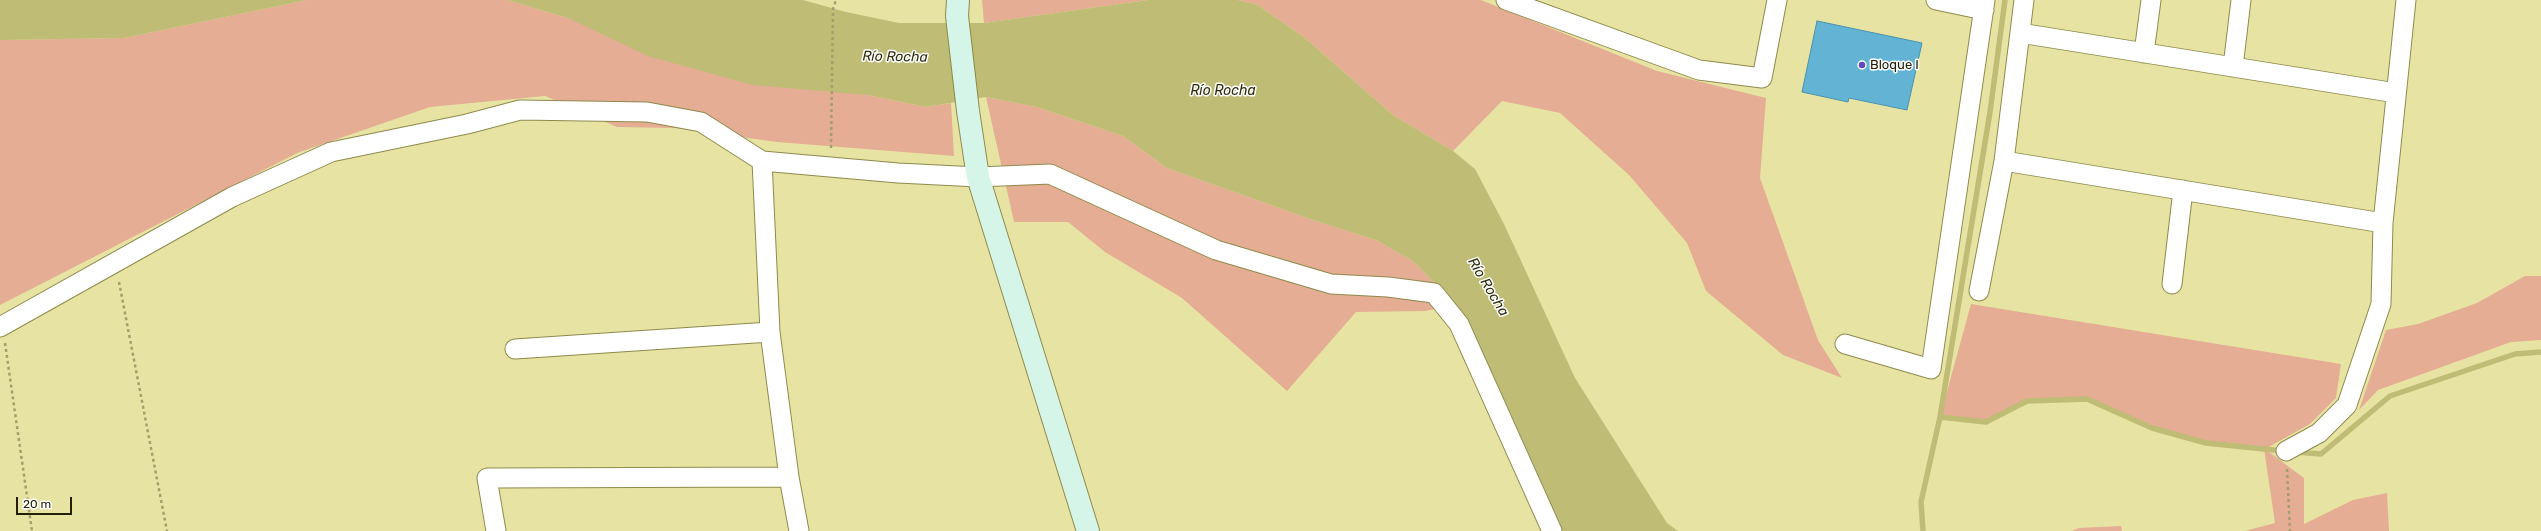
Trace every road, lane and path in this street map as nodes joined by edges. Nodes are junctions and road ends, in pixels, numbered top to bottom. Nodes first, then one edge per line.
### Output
1 (836, 0) edge
2 (1506, 0) edge
3 (1777, 0) edge
4 (1936, 0) edge
5 (2024, 0) edge
6 (2151, 0) edge
7 (2241, 0) edge
8 (2406, 0) edge
9 (1985, 5) edge
10 (957, 8) edge
11 (2020, 33) junction
12 (2144, 53) junction
13 (2233, 67) junction
14 (2396, 93) junction
15 (762, 161) junction
16 (2004, 161) junction
17 (830, 169) junction
18 (978, 177) junction
19 (2182, 190) junction
20 (2383, 223) junction
21 (115, 263) junction
22 (2172, 284) dead end
23 (1978, 291) dead end
24 (1, 326) edge
25 (770, 332) junction
26 (1844, 344) dead end
27 (515, 349) dead end
28 (2286, 451) joint
29 (789, 477) junction
30 (32, 531) edge
31 (167, 531) edge
32 (496, 531) edge
33 (799, 531) edge
34 (1088, 531) edge
35 (1552, 531) edge
36 (2290, 531) edge

1 - 17 path
2 - 3 street
4 - 9 street
5 - 11 street
6 - 12 street
7 - 13 street
8 - 14 street
9 - 26 street
10 - 18 main road
11 - 12 street
11 - 16 street
12 - 13 street
13 - 14 street
14 - 20 street
15 - 17 street
15 - 21 street
15 - 25 street
16 - 19 street
16 - 23 street
17 - 18 street
18 - 34 main road
18 - 35 street
19 - 20 street
19 - 22 street
20 - 28 street
21 - 24 street
21 - 31 path
24 - 30 path
25 - 27 street
25 - 29 street
28 - 36 path
29 - 32 street
29 - 33 street

